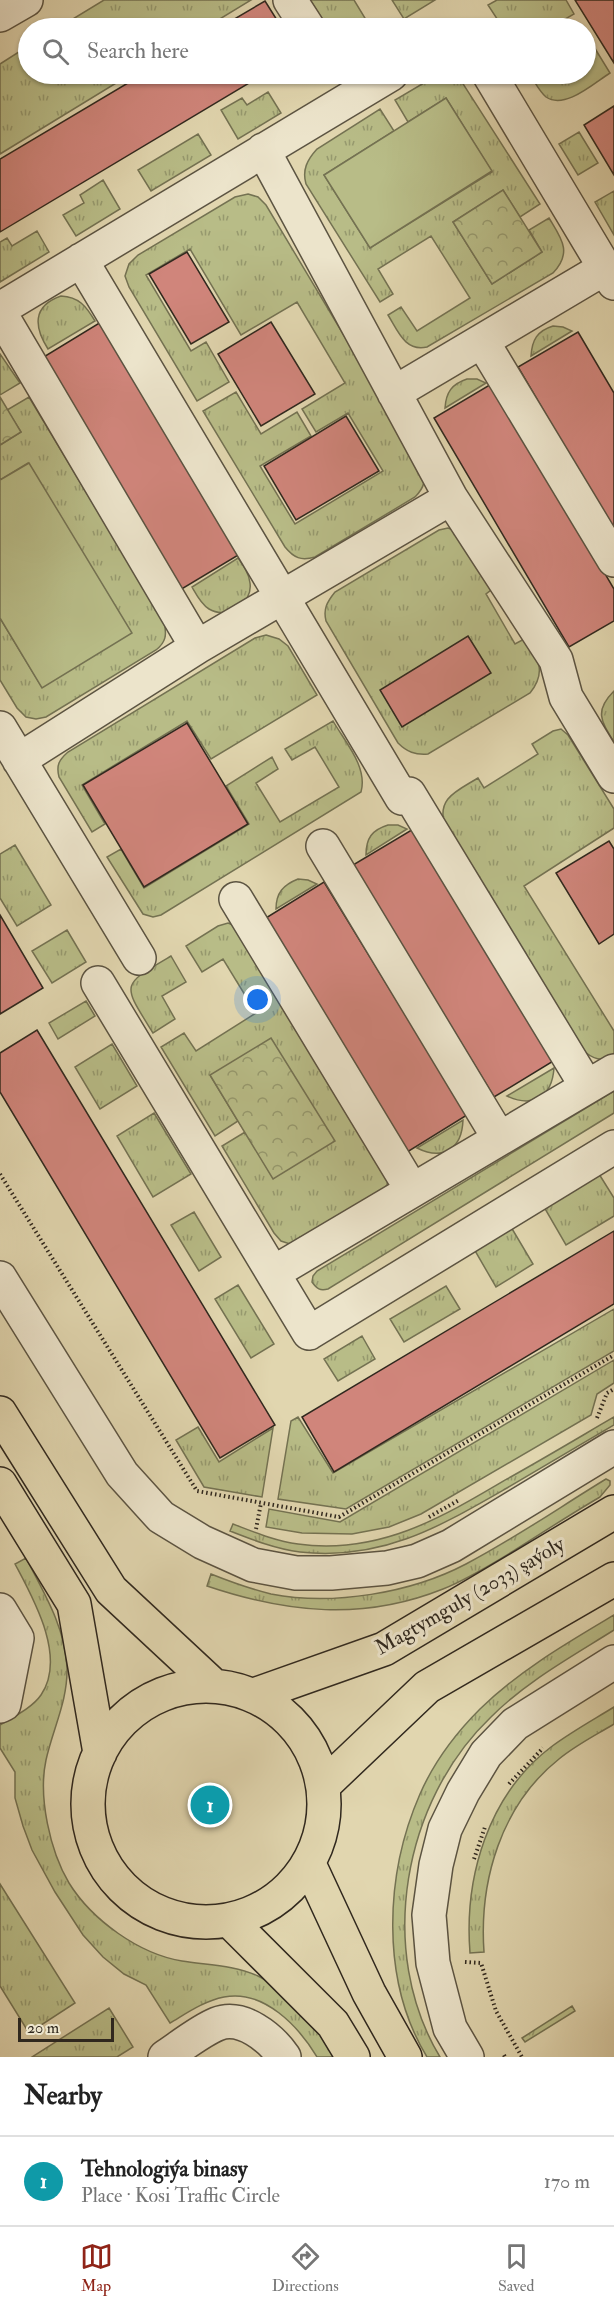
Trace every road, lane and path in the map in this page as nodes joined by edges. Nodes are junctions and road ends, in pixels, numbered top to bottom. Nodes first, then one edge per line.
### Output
1 (26, 0) edge
2 (290, 0) edge
3 (0, 15) edge
4 (302, 18) edge
5 (495, 84) edge
6 (344, 85) edge
7 (264, 150) junction
8 (81, 260) junction
9 (610, 275) edge
10 (0, 311) edge
11 (482, 341) junction
12 (394, 393) junction
13 (451, 498) junction
14 (614, 560) edge
15 (282, 597) junction
16 (197, 647) junction
17 (0, 728) edge
18 (19, 760) junction
19 (614, 776) edge
20 (323, 846) dead end
21 (236, 899) dead end
22 (139, 958) dead end
23 (98, 983) dead end
24 (600, 1079) edge
25 (500, 1138) junction
26 (614, 1147) edge
27 (0, 1174) edge
28 (412, 1190) junction
29 (273, 1273) junction
30 (0, 1278) edge
31 (614, 1355) edge
32 (614, 1389) edge
33 (0, 1413) edge
34 (587, 1424) dead end
35 (614, 1447) edge
36 (0, 1484) edge
37 (466, 1496) dead end
38 (261, 1503) junction
39 (614, 1512) edge
40 (425, 1520) dead end
41 (250, 1528) dead end
42 (256, 1529) junction
43 (264, 1532) dead end
44 (614, 1579) edge
45 (0, 1610) edge
46 (614, 1662) edge
47 (213, 1685) junction
48 (254, 1695) junction
49 (0, 1706) edge
50 (549, 1742) dead end
51 (100, 1753) junction
52 (324, 1785) junction
53 (504, 1790) dead end
54 (489, 1820) dead end
55 (472, 1863) dead end
56 (309, 1864) junction
57 (229, 1920) junction
58 (463, 1951) dead end
59 (465, 1962) junction
60 (466, 1970) dead end
61 (165, 2057) edge
62 (284, 2057) edge
63 (353, 2057) edge
64 (405, 2057) edge
65 (467, 2057) edge
66 (522, 2057) edge

1 - 3 street
2 - 4 street
5 - 9 street
6 - 7 street
7 - 8 street
7 - 12 street
8 - 10 street
8 - 15 street
9 - 11 street
10 - 16 street
11 - 12 street
11 - 14 street
12 - 13 street
13 - 15 street
13 - 19 street
15 - 16 street
15 - 24 street
16 - 18 street
17 - 18 street
18 - 22 street
20 - 25 street
21 - 28 street
23 - 29 street
24 - 25 street
25 - 28 street
26 - 29 street
27 - 38 path
28 - 29 street
30 - 35 street
31 - 38 path
32 - 34 path
33 - 47 main road
36 - 51 main road
37 - 40 path
38 - 42 path
39 - 48 main road, Magtymguly (2033) şaýoly
41 - 42 path
42 - 43 path
44 - 52 main road
45 - 49 street
46 - 65 street
47 - 48 main road
47 - 51 main road
48 - 52 main road
50 - 53 path
51 - 57 main road
52 - 56 main road
54 - 55 path
56 - 57 main road
56 - 64 main road
57 - 63 main road
58 - 59 path
59 - 60 path
59 - 66 path
61 - 62 street

